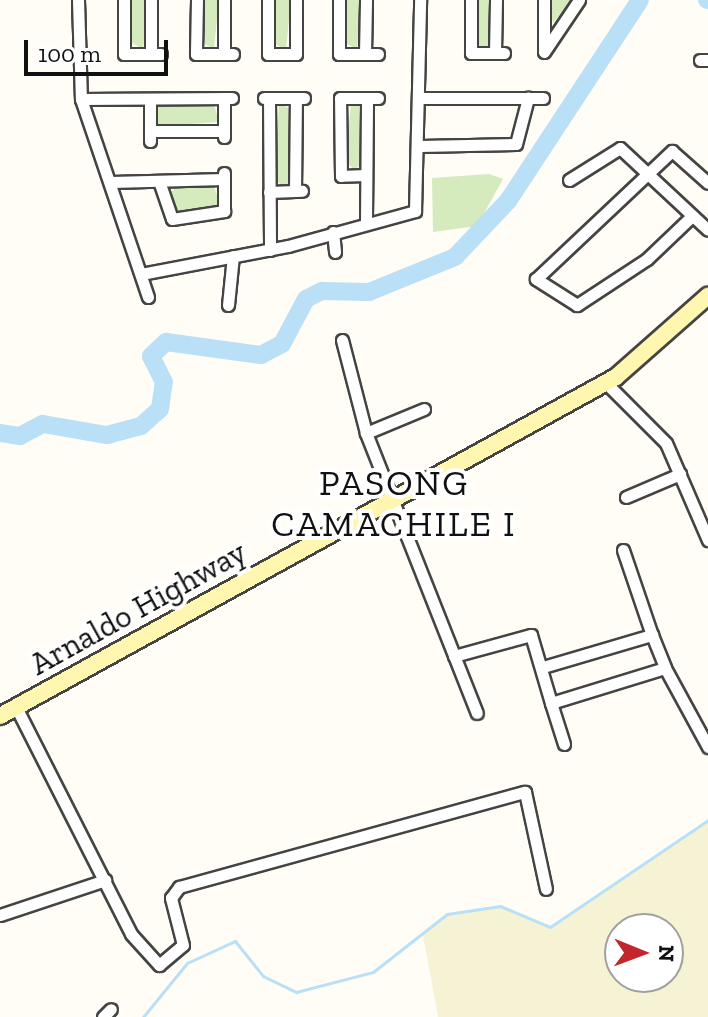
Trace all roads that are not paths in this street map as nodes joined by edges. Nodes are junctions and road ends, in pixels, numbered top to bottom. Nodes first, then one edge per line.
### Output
1 (78, 0) edge
2 (124, 0) edge
3 (151, 0) edge
4 (197, 0) edge
5 (224, 0) edge
6 (268, 0) edge
7 (296, 0) edge
8 (339, 0) edge
9 (366, 0) edge
10 (420, 0) edge
11 (471, 0) edge
12 (496, 0) edge
13 (544, 0) edge
14 (579, 0) edge
15 (365, 54) junction
16 (378, 54) dead end
17 (420, 98) junction
18 (528, 98) junction
19 (543, 98) dead end
20 (81, 99) junction
21 (150, 99) junction
22 (420, 146) junction
23 (645, 173) junction
24 (366, 175) junction
25 (569, 180) dead end
26 (159, 181) junction
27 (111, 182) junction
28 (708, 183) edge
29 (269, 192) junction
30 (692, 216) junction
31 (366, 220) junction
32 (708, 230) edge
33 (333, 232) junction
34 (270, 250) junction
35 (335, 252) dead end
36 (233, 256) junction
37 (141, 274) junction
38 (708, 296) edge
39 (148, 297) dead end
40 (228, 305) dead end
41 (342, 340) dead end
42 (616, 375) junction
43 (424, 409) dead end
44 (366, 433) junction
45 (680, 474) junction
46 (626, 497) dead end
47 (394, 499) junction
48 (708, 540) edge
49 (623, 550) dead end
50 (652, 635) junction
51 (454, 656) junction
52 (543, 667) junction
53 (665, 668) junction
54 (551, 703) junction
55 (16, 707) junction
56 (477, 713) dead end
57 (0, 716) edge
58 (564, 744) dead end
59 (708, 747) edge
60 (105, 880) junction
61 (546, 889) dead end
62 (0, 915) edge

1 - 20 street
2 - 3 street
4 - 5 street
6 - 7 street
8 - 15 street
9 - 15 street
10 - 17 street
11 - 12 street
13 - 14 street
15 - 16 street
17 - 18 street
17 - 22 street
18 - 19 street
18 - 22 street
20 - 21 street
20 - 27 street
21 - 21 street
22 - 31 street
23 - 25 street
23 - 28 street
23 - 30 street
23 - 30 street
24 - 24 street
24 - 31 street
26 - 26 street
26 - 27 street
27 - 37 street
29 - 29 street
29 - 34 street
30 - 32 street
31 - 33 street
33 - 34 street
33 - 35 street
34 - 36 street
36 - 37 street
36 - 40 street
37 - 39 street
38 - 42 main road, Arnaldo Highway
41 - 44 street
42 - 45 street
42 - 47 main road, Arnaldo Highway
43 - 44 street
44 - 47 street
45 - 46 street
45 - 48 street
47 - 51 street
47 - 55 main road, Arnaldo Highway
49 - 50 street
50 - 52 street
50 - 53 street
51 - 52 street
51 - 56 street
52 - 54 street
53 - 54 street
53 - 59 street
54 - 58 street
55 - 57 main road, Arnaldo Highway
55 - 60 street
60 - 61 street
60 - 62 street

